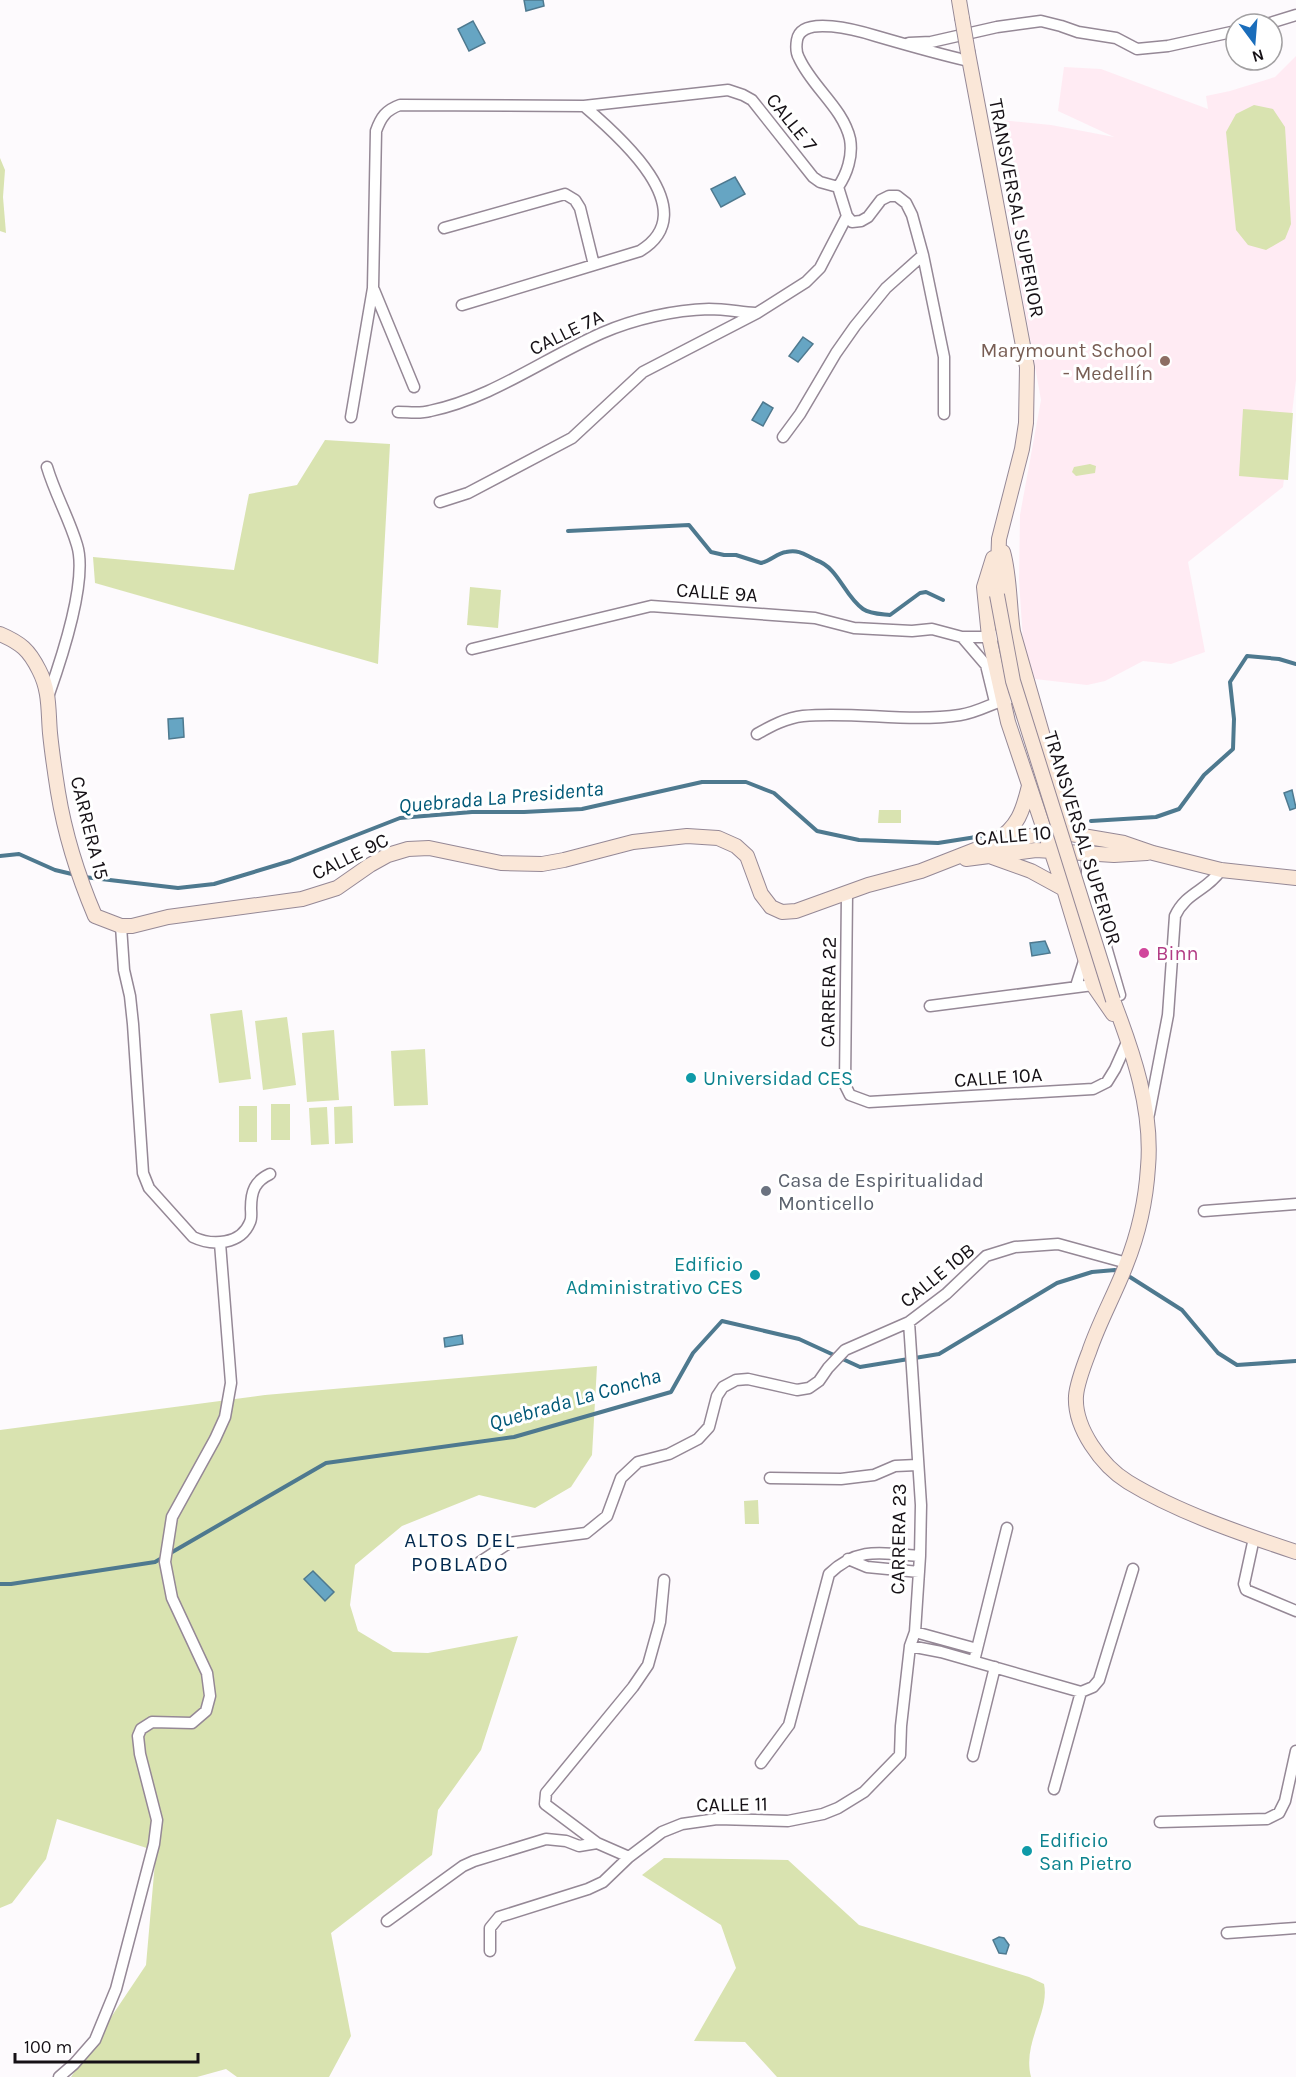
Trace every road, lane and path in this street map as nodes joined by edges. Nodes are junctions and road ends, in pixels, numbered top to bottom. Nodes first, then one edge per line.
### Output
1 (959, 0) edge
2 (1224, 34) edge
3 (900, 43) junction
4 (969, 57) junction
5 (584, 106) junction
6 (838, 188) junction
7 (847, 216) junction
8 (444, 228) dead end
9 (923, 255) junction
10 (594, 265) junction
11 (373, 288) junction
12 (462, 305) dead end
13 (757, 313) junction
14 (414, 387) dead end
15 (398, 412) dead end
16 (944, 414) dead end
17 (351, 417) dead end
18 (783, 437) dead end
19 (47, 467) dead end
20 (440, 502) dead end
21 (999, 539) junction
22 (1013, 632) junction
23 (0, 634) edge
24 (962, 637) junction
25 (989, 637) junction
26 (472, 649) dead end
27 (49, 694) junction
28 (1013, 698) junction
29 (1041, 732) junction
30 (757, 734) dead end
31 (1029, 786) junction
32 (1045, 833) junction
33 (1071, 834) junction
34 (1051, 850) junction
35 (987, 851) junction
36 (1088, 853) junction
37 (1153, 853) junction
38 (1221, 870) junction
39 (1296, 878) edge
40 (1064, 889) junction
41 (847, 893) junction
42 (782, 912) joint
43 (121, 926) junction
44 (1085, 958) junction
45 (1093, 985) junction
46 (1076, 986) junction
47 (1117, 997) junction
48 (930, 1006) dead end
49 (1126, 1035) junction
50 (846, 1091) joint
51 (1148, 1118) junction
52 (270, 1174) dead end
53 (1296, 1204) edge
54 (1204, 1211) dead end
55 (220, 1243) junction
56 (1124, 1270) junction
57 (909, 1322) junction
58 (918, 1465) junction
59 (770, 1478) dead end
60 (1007, 1528) dead end
61 (1254, 1538) junction
62 (1296, 1552) edge
63 (920, 1556) junction
64 (848, 1559) junction
65 (480, 1562) dead end
66 (1133, 1569) dead end
67 (919, 1572) junction
68 (664, 1580) dead end
69 (1296, 1611) edge
70 (915, 1632) junction
71 (910, 1646) junction
72 (977, 1649) junction
73 (974, 1661) junction
74 (995, 1667) junction
75 (1081, 1692) junction
76 (1296, 1751) edge
77 (900, 1755) joint
78 (973, 1756) dead end
79 (761, 1763) dead end
80 (1054, 1789) dead end
81 (1160, 1822) dead end
82 (597, 1843) junction
83 (628, 1857) junction
84 (387, 1921) dead end
85 (1296, 1928) edge
86 (1227, 1933) dead end
87 (490, 1952) dead end
88 (59, 2077) edge

1 - 4 main road, TRANSVERSAL SUPERIOR, bridge
2 - 3 street, CALLE 7
3 - 4 street, CALLE 7
3 - 6 street, CALLE 7
4 - 21 main road, TRANSVERSAL SUPERIOR
5 - 6 street, CALLE 7
5 - 10 street
5 - 11 street, CALLE 7
6 - 7 street
7 - 9 street
7 - 13 street
8 - 10 street
9 - 16 street
9 - 18 street
10 - 12 street
11 - 14 street
11 - 17 street
13 - 15 street, CALLE 7A
13 - 20 street
19 - 27 street, CARRERA 15
21 - 22 main road
21 - 25 main road
21 - 47 main road, TRANSVERSAL SUPERIOR, bridge
22 - 25 street, CALLE 9A
22 - 28 main road
23 - 27 main road
24 - 25 street, CALLE 9A
24 - 26 street, CALLE 9A
24 - 28 street
25 - 28 main road
27 - 43 main road, CARRERA 15
28 - 29 main road
28 - 29 main road
28 - 30 street
28 - 31 main road
29 - 33 main road
31 - 32 main road
31 - 35 main road
32 - 33 main road, CALLE 10
32 - 34 main road
32 - 35 main road, CALLE 10
33 - 37 main road, CALLE 10
34 - 35 main road, CALLE 10
34 - 36 main road, CALLE 10
34 - 40 main road
35 - 40 main road
35 - 41 main road, CALLE 10
36 - 37 main road, CALLE 10
36 - 47 street
37 - 38 main road, CALLE 10
38 - 39 main road, CALLE 10
38 - 51 street
40 - 44 main road
41 - 42 main road, CALLE 10
41 - 50 street, CARRERA 22
42 - 43 main road, CALLE 9C
43 - 55 street
44 - 45 main road
44 - 46 street
45 - 46 street
45 - 49 main road
46 - 48 street
47 - 49 main road, TRANSVERSAL SUPERIOR
49 - 50 street, CALLE 10A
49 - 51 main road, TRANSVERSAL SUPERIOR
51 - 56 main road, TRANSVERSAL SUPERIOR
52 - 55 street
53 - 54 street
55 - 88 street
56 - 57 street, CALLE 10B
56 - 61 main road, TRANSVERSAL SUPERIOR
57 - 58 street, CARRERA 23
57 - 65 street, CALLE 10B
58 - 59 street
58 - 63 street, CARRERA 23
60 - 72 street
61 - 62 main road, TRANSVERSAL SUPERIOR
61 - 69 street
63 - 64 street
63 - 67 street, CARRERA 23
64 - 67 street
64 - 79 street
66 - 75 street
67 - 70 street, CARRERA 23
68 - 82 street
70 - 71 street, CARRERA 23
70 - 72 street
71 - 73 street
71 - 77 street, CARRERA 23
72 - 73 street
73 - 74 street
74 - 75 street
74 - 78 street
75 - 80 street
76 - 81 street
77 - 83 street, CALLE 11
82 - 83 street
82 - 84 street
83 - 87 street, CALLE 11
85 - 86 street

